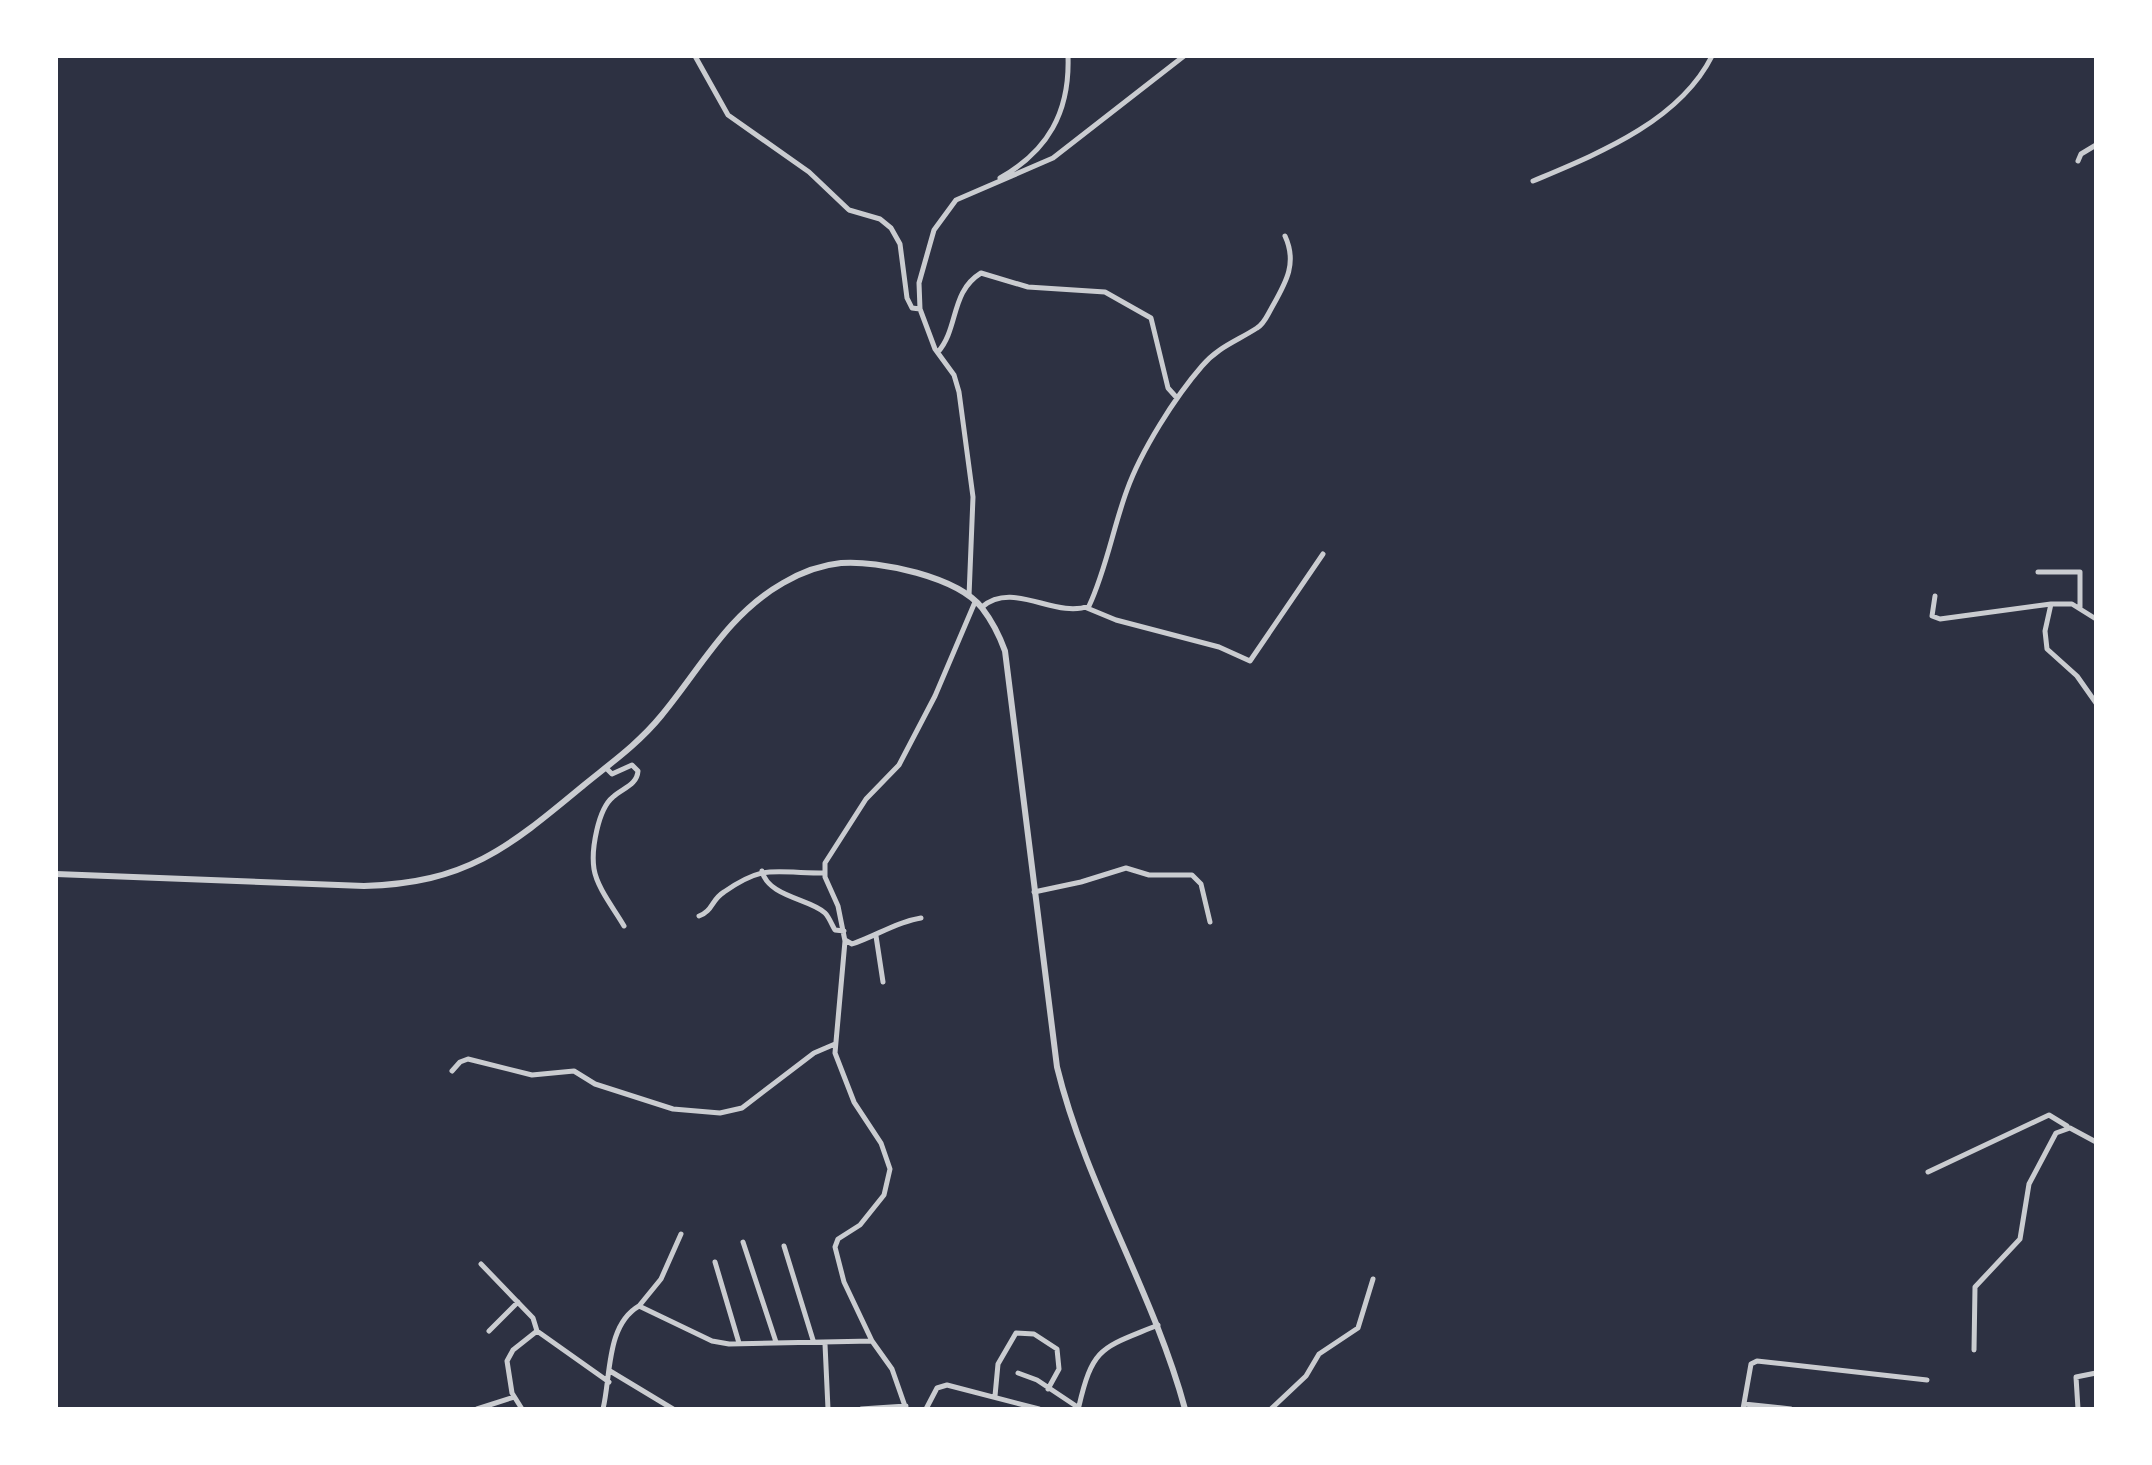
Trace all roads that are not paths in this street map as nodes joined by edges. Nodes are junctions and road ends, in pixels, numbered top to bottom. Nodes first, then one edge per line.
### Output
1 (695, 56) edge
2 (1068, 56) edge
3 (1184, 56) edge
4 (1712, 56) edge
5 (2096, 145) edge
6 (2078, 161) dead end
7 (1533, 181) dead end
8 (989, 184) junction
9 (1285, 236) dead end
10 (920, 309) junction
11 (938, 352) junction
12 (1177, 398) junction
13 (1323, 554) dead end
14 (2038, 572) dead end
15 (1935, 596) dead end
16 (975, 602) junction
17 (2051, 604) junction
18 (1086, 608) junction
19 (2080, 609) junction
20 (2096, 619) edge
21 (2096, 703) edge
22 (606, 768) junction
23 (762, 871) junction
24 (824, 873) junction
25 (56, 874) edge
26 (1033, 892) junction
27 (699, 916) dead end
28 (921, 918) dead end
29 (1210, 922) dead end
30 (624, 926) dead end
31 (844, 931) junction
32 (876, 936) junction
33 (845, 940) junction
34 (883, 982) dead end
35 (835, 1044) junction
36 (452, 1071) dead end
37 (2070, 1128) junction
38 (2096, 1142) edge
39 (1928, 1172) dead end
40 (681, 1234) dead end
41 (743, 1242) dead end
42 (784, 1246) dead end
43 (715, 1262) dead end
44 (481, 1264) dead end
45 (1373, 1279) dead end
46 (518, 1302) junction
47 (639, 1306) junction
48 (1159, 1325) junction
49 (489, 1331) dead end
50 (537, 1331) junction
51 (813, 1341) junction
52 (872, 1341) junction
53 (776, 1342) junction
54 (739, 1343) junction
55 (825, 1344) junction
56 (1974, 1350) dead end
57 (610, 1371) junction
58 (1018, 1373) dead end
59 (2096, 1373) edge
60 (1927, 1380) dead end
61 (609, 1382) junction
62 (1048, 1389) junction
63 (995, 1396) junction
64 (514, 1397) junction
65 (1079, 1407) edge
66 (1744, 1407) edge
67 (906, 1408) edge
68 (477, 1409) edge
69 (522, 1409) edge
70 (603, 1409) edge
71 (673, 1409) edge
72 (828, 1409) edge
73 (861, 1409) edge
74 (926, 1409) edge
75 (1039, 1409) edge
76 (1185, 1409) edge
77 (1271, 1409) edge
78 (1791, 1409) edge
79 (2078, 1409) edge

1 - 10 street
2 - 8 street
3 - 8 street
4 - 7 street
5 - 6 street
8 - 10 street
9 - 12 street
10 - 11 street
11 - 12 street
11 - 16 street
12 - 18 street
13 - 18 street
14 - 19 street
15 - 17 street
16 - 18 street
16 - 22 street
16 - 24 street
16 - 26 street
17 - 19 street
17 - 21 street
19 - 20 street
22 - 25 street
22 - 30 street
23 - 24 street
23 - 27 street
23 - 31 street
24 - 31 street
26 - 29 street
26 - 48 street
28 - 32 street
31 - 33 street
32 - 33 street
32 - 34 street
33 - 35 street
35 - 36 street
35 - 52 street
37 - 38 street
37 - 39 street
37 - 56 street
40 - 47 street
41 - 53 street
42 - 51 street
43 - 54 street
44 - 46 street
45 - 77 street
46 - 49 street
46 - 50 street
47 - 54 street
47 - 57 street
48 - 65 street
48 - 76 street
50 - 61 street
50 - 64 street
51 - 53 street
51 - 55 street
52 - 55 street
52 - 67 street
53 - 54 street
55 - 72 street
57 - 61 street
57 - 71 street
58 - 62 street
59 - 79 street
60 - 66 street
61 - 70 street
62 - 63 street
62 - 65 street
63 - 74 street
63 - 75 street
64 - 68 street
64 - 69 street
66 - 78 street
67 - 73 street

